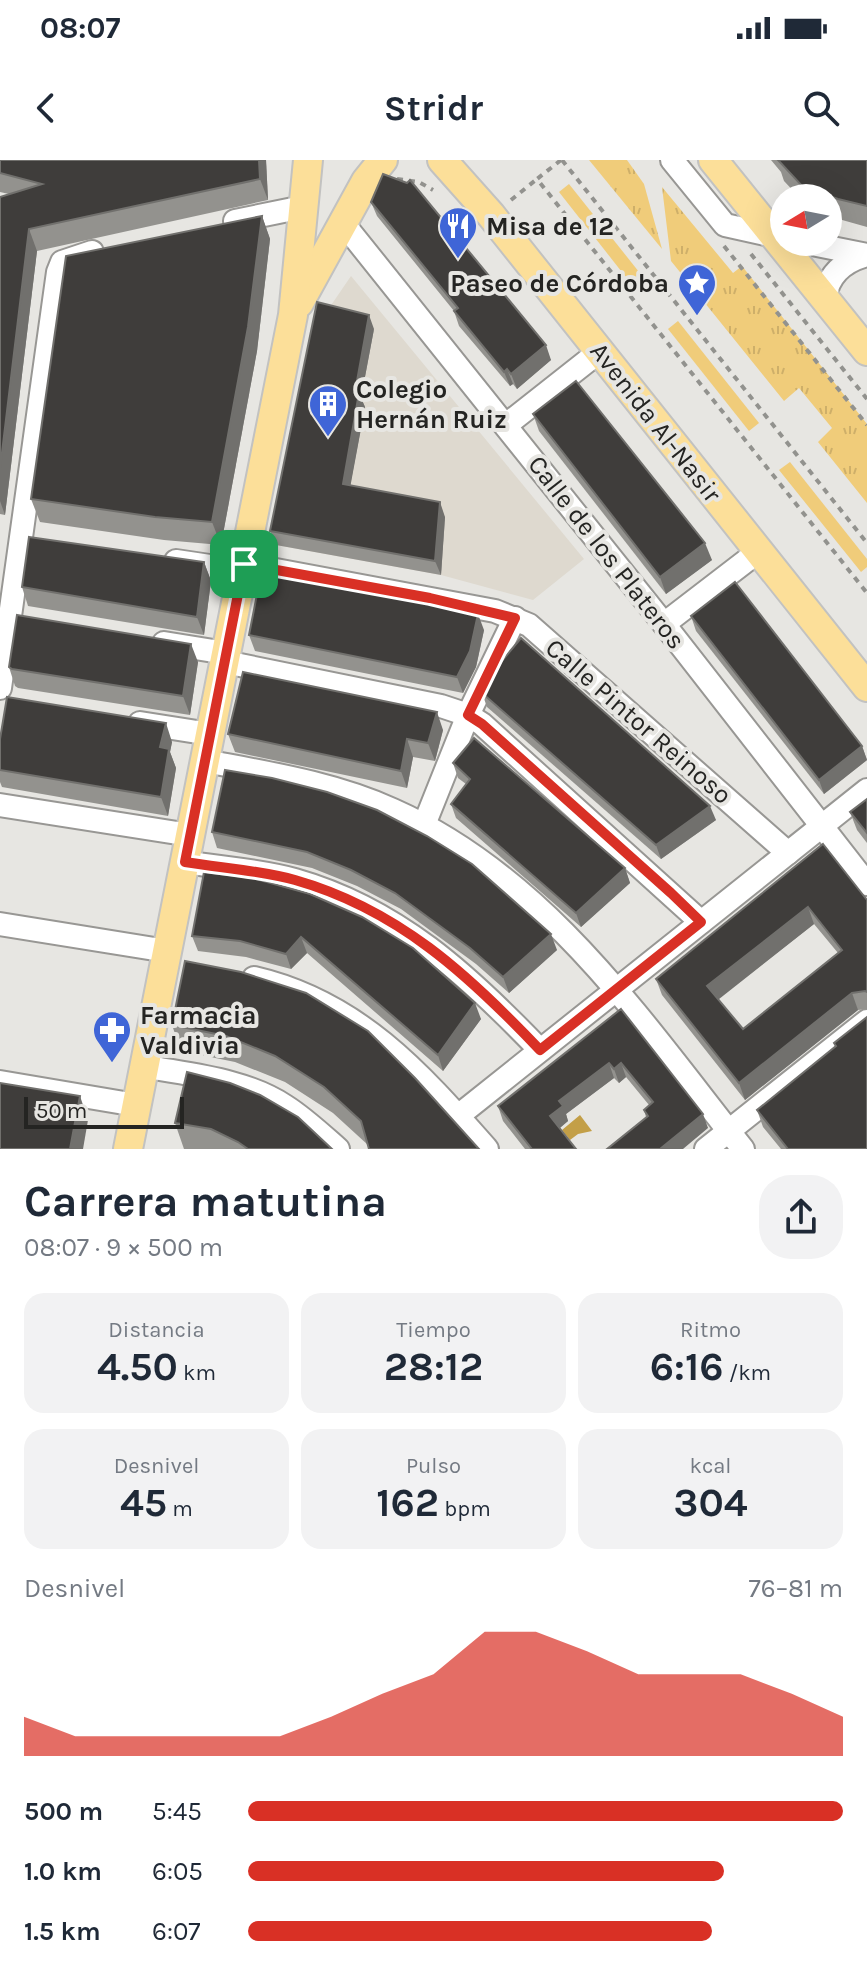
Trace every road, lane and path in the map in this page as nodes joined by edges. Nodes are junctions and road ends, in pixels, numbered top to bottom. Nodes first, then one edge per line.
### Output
1 (308, 160) edge
2 (383, 160) edge
3 (442, 160) edge
4 (562, 160) edge
5 (672, 160) edge
6 (713, 160) edge
7 (303, 207) junction
8 (770, 221) edge
9 (343, 223) junction
10 (219, 225) edge
11 (770, 235) edge
12 (725, 241) dead end
13 (743, 244) dead end
14 (116, 247) edge
15 (842, 250) edge
16 (867, 255) edge
17 (798, 256) edge
18 (825, 298) junction
19 (293, 315) junction
20 (600, 351) junction
21 (867, 351) edge
22 (867, 399) edge
23 (506, 425) junction
24 (867, 425) edge
25 (18, 539) edge
26 (867, 543) edge
27 (759, 551) junction
28 (155, 558) edge
29 (243, 567) junction
30 (867, 593) edge
31 (515, 618) junction
32 (664, 624) junction
33 (149, 640) edge
34 (225, 658) junction
35 (867, 687) edge
36 (5, 696) edge
37 (468, 715) junction
38 (120, 719) edge
39 (208, 748) junction
40 (867, 790) edge
41 (0, 805) edge
42 (424, 825) junction
43 (822, 826) junction
44 (188, 848) junction
45 (788, 853) junction
46 (867, 884) edge
47 (701, 922) junction
48 (0, 924) edge
49 (175, 960) junction
50 (229, 972) edge
51 (616, 989) junction
52 (867, 1021) edge
53 (540, 1050) junction
54 (143, 1066) junction
55 (0, 1082) edge
56 (136, 1105) junction
57 (458, 1116) junction
58 (736, 1140) edge
59 (128, 1149) edge
60 (338, 1149) edge
61 (487, 1149) edge
62 (706, 1149) edge

1 - 7 main road
2 - 9 main road
3 - 20 main road, Avenida Al-Nasir
4 - 26 path
4 - 30 path
5 - 11 street
6 - 8 main road
7 - 10 street
7 - 19 main road
9 - 19 main road
9 - 23 street, Calle de los Plateros
12 - 24 path
13 - 22 path
14 - 25 street
15 - 16 street
16 - 18 street
17 - 18 main road
18 - 21 main road
19 - 29 main road
20 - 23 street
20 - 27 main road, Avenida Al-Nasir
23 - 32 street, Calle de los Plateros
25 - 36 street
27 - 32 street
27 - 35 main road, Avenida Al-Nasir
28 - 29 street, Calle Pintor Reinoso
29 - 31 street, Calle Pintor Reinoso
29 - 34 main road
31 - 37 street
31 - 45 street, Calle Pintor Reinoso
32 - 43 street, Calle de los Plateros
33 - 34 street
34 - 37 street
34 - 39 main road
37 - 42 street
37 - 47 street
38 - 39 street
39 - 42 street
39 - 44 main road
40 - 43 street
41 - 44 street
42 - 51 street
43 - 45 street
43 - 46 street, Calle de los Plateros
44 - 49 main road
44 - 53 street
45 - 47 street
47 - 51 street
48 - 49 street
49 - 54 main road
50 - 57 street
51 - 53 street
51 - 58 street
52 - 58 street
53 - 57 street
54 - 56 main road
54 - 60 street
55 - 56 street
56 - 59 main road
57 - 61 street
58 - 62 street

